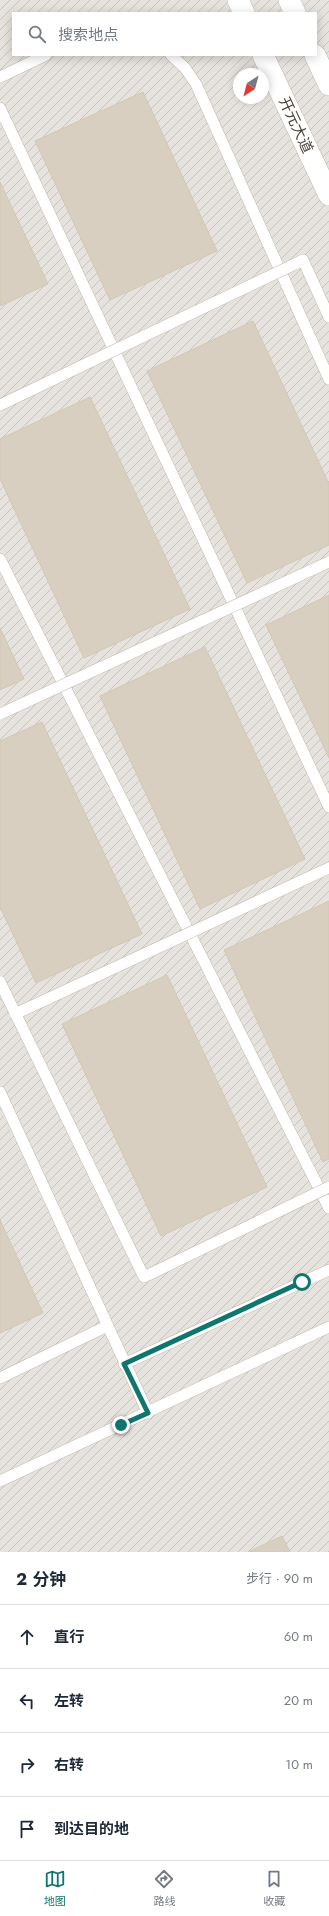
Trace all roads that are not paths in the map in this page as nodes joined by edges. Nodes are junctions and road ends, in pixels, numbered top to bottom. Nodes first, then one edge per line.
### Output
1 (238, 0) edge
2 (289, 0) edge
3 (244, 12) edge
4 (295, 12) edge
5 (44, 56) edge
6 (172, 56) edge
7 (263, 56) edge
8 (315, 56) edge
9 (0, 77) edge
10 (329, 85) edge
11 (0, 108) edge
12 (329, 195) edge
13 (329, 317) edge
14 (329, 379) edge
15 (0, 405) edge
16 (0, 559) edge
17 (329, 562) edge
18 (0, 714) edge
19 (329, 806) edge
20 (329, 868) edge
21 (0, 982) edge
22 (15, 1014) junction
23 (0, 1092) edge
24 (329, 1188) edge
25 (329, 1208) edge
26 (329, 1270) edge
27 (108, 1326) junction
28 (329, 1327) edge
29 (124, 1364) junction
30 (0, 1378) edge
31 (148, 1413) junction
32 (0, 1481) edge

1 - 3 street
2 - 4 street
5 - 9 lane
6 - 14 lane
7 - 12 street, 开元大道
8 - 10 street
11 - 19 lane
13 - 15 lane, bridge
16 - 25 lane
17 - 18 lane, bridge
20 - 22 lane, bridge
21 - 22 lane, bridge
22 - 24 lane, bridge
23 - 27 lane
26 - 29 lane
27 - 29 lane
27 - 30 lane
28 - 31 lane
29 - 31 lane
31 - 32 lane

